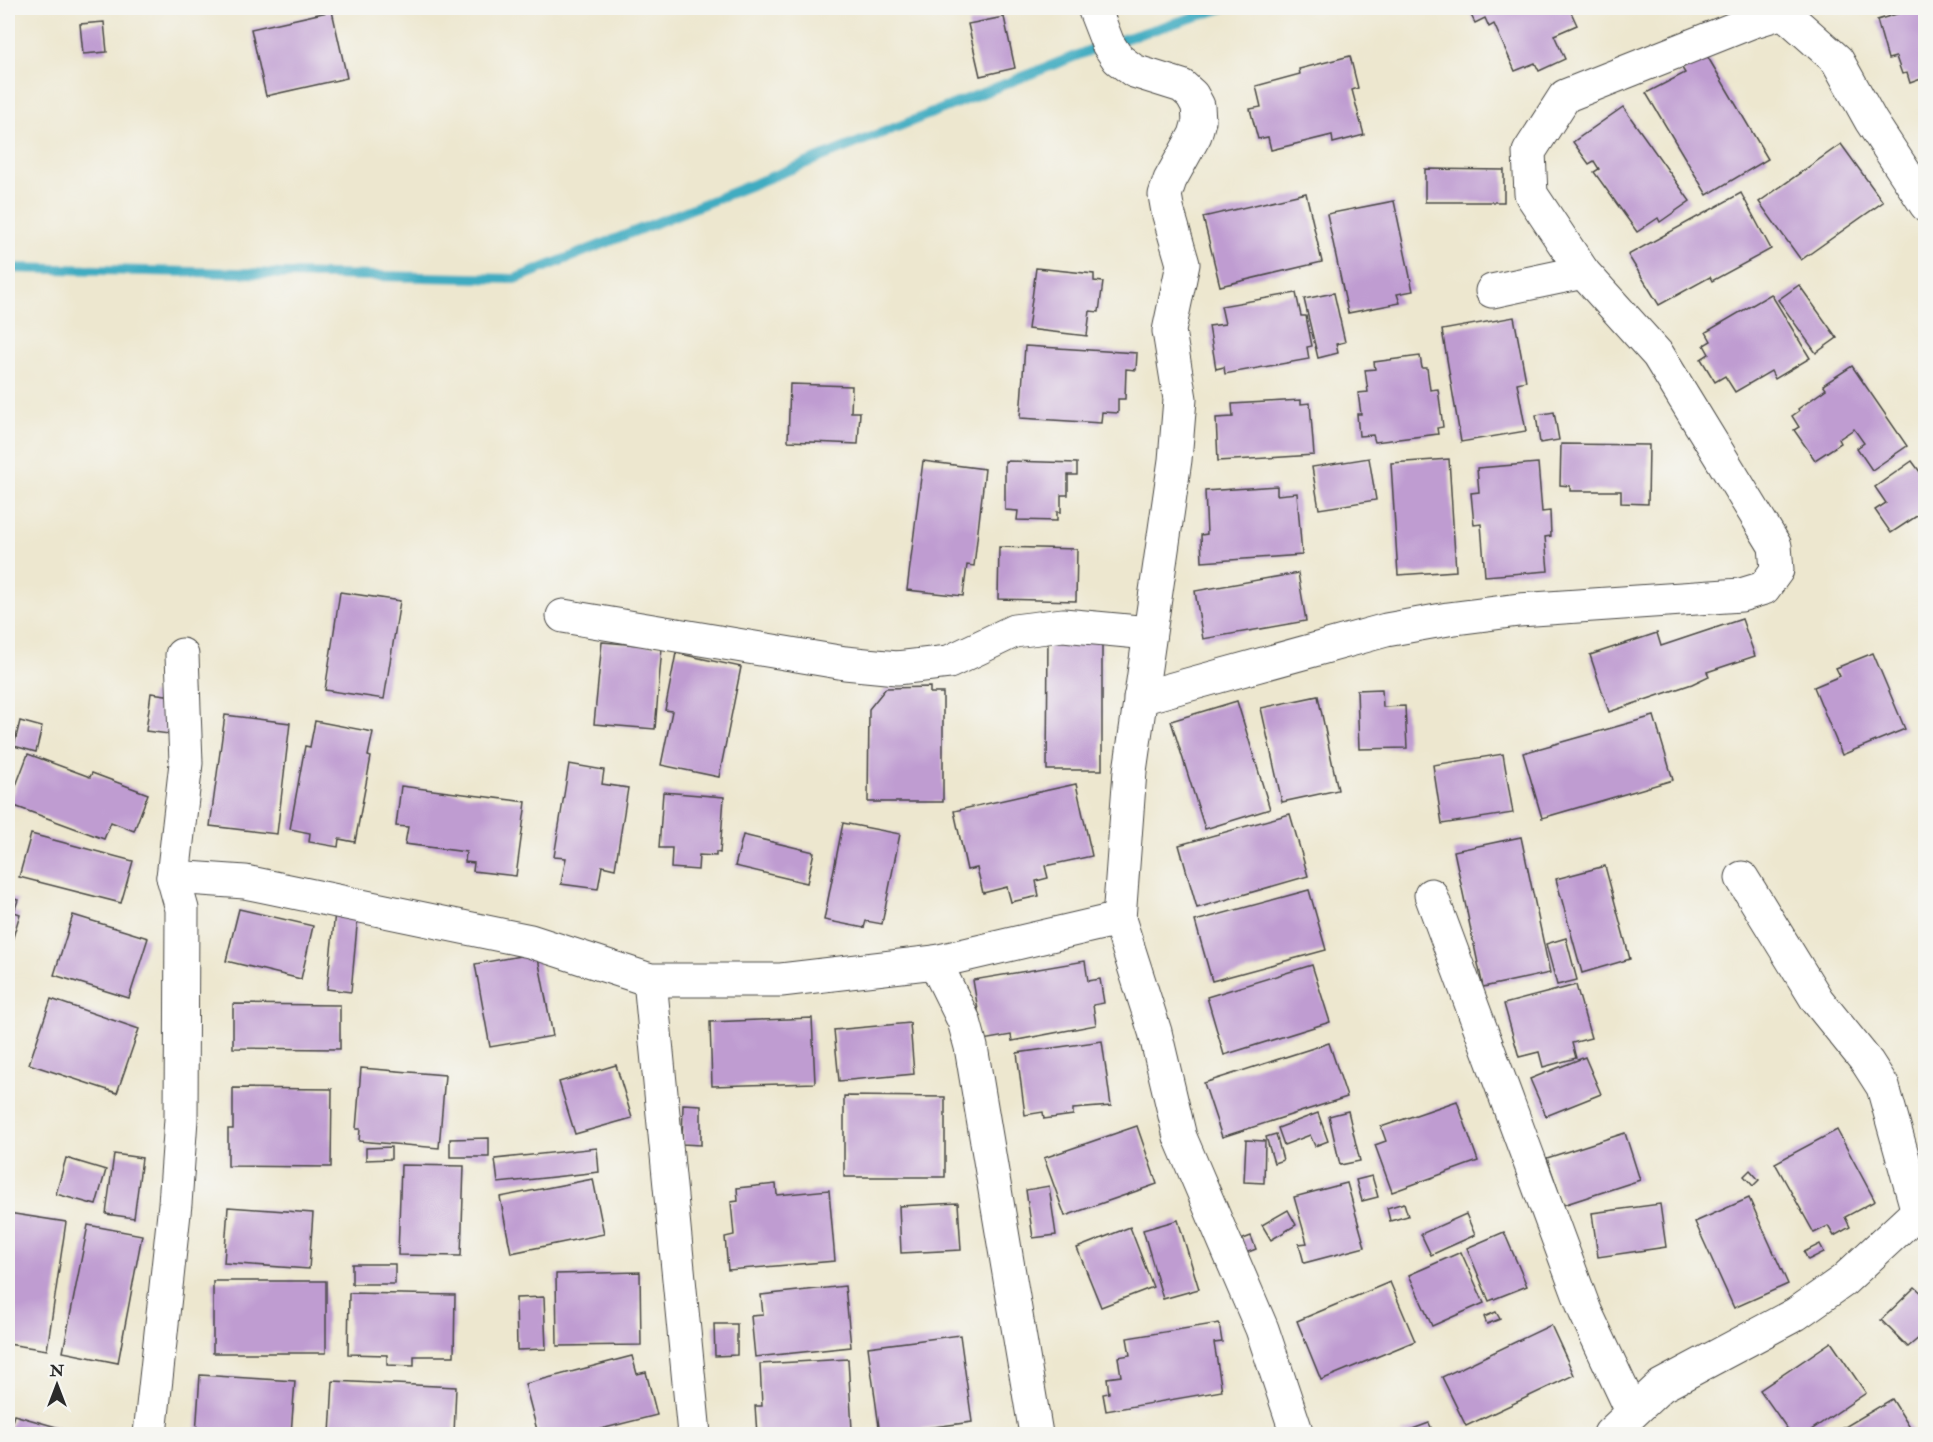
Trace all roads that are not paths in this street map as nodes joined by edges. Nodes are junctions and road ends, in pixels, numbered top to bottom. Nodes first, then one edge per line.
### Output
1 (1094, 8) edge
2 (1926, 205) edge
3 (1583, 272) junction
4 (1492, 291) dead end
5 (564, 616) dead end
6 (1149, 633) junction
7 (182, 655) dead end
8 (1140, 698) junction
9 (173, 877) junction
10 (1742, 878) dead end
11 (1431, 895) dead end
12 (1119, 919) junction
13 (935, 962) junction
14 (650, 980) junction
15 (1922, 1208) edge
16 (1621, 1423) edge
17 (150, 1434) edge
18 (694, 1434) edge
19 (1036, 1434) edge
20 (1297, 1434) edge

1 - 6 street
2 - 3 street
3 - 4 street
3 - 8 street
5 - 6 street
6 - 8 street
7 - 9 street
8 - 12 street
9 - 14 street
9 - 17 street
10 - 15 street
11 - 16 street
12 - 13 street
12 - 20 street
13 - 14 street
13 - 19 street
14 - 18 street
15 - 16 street

